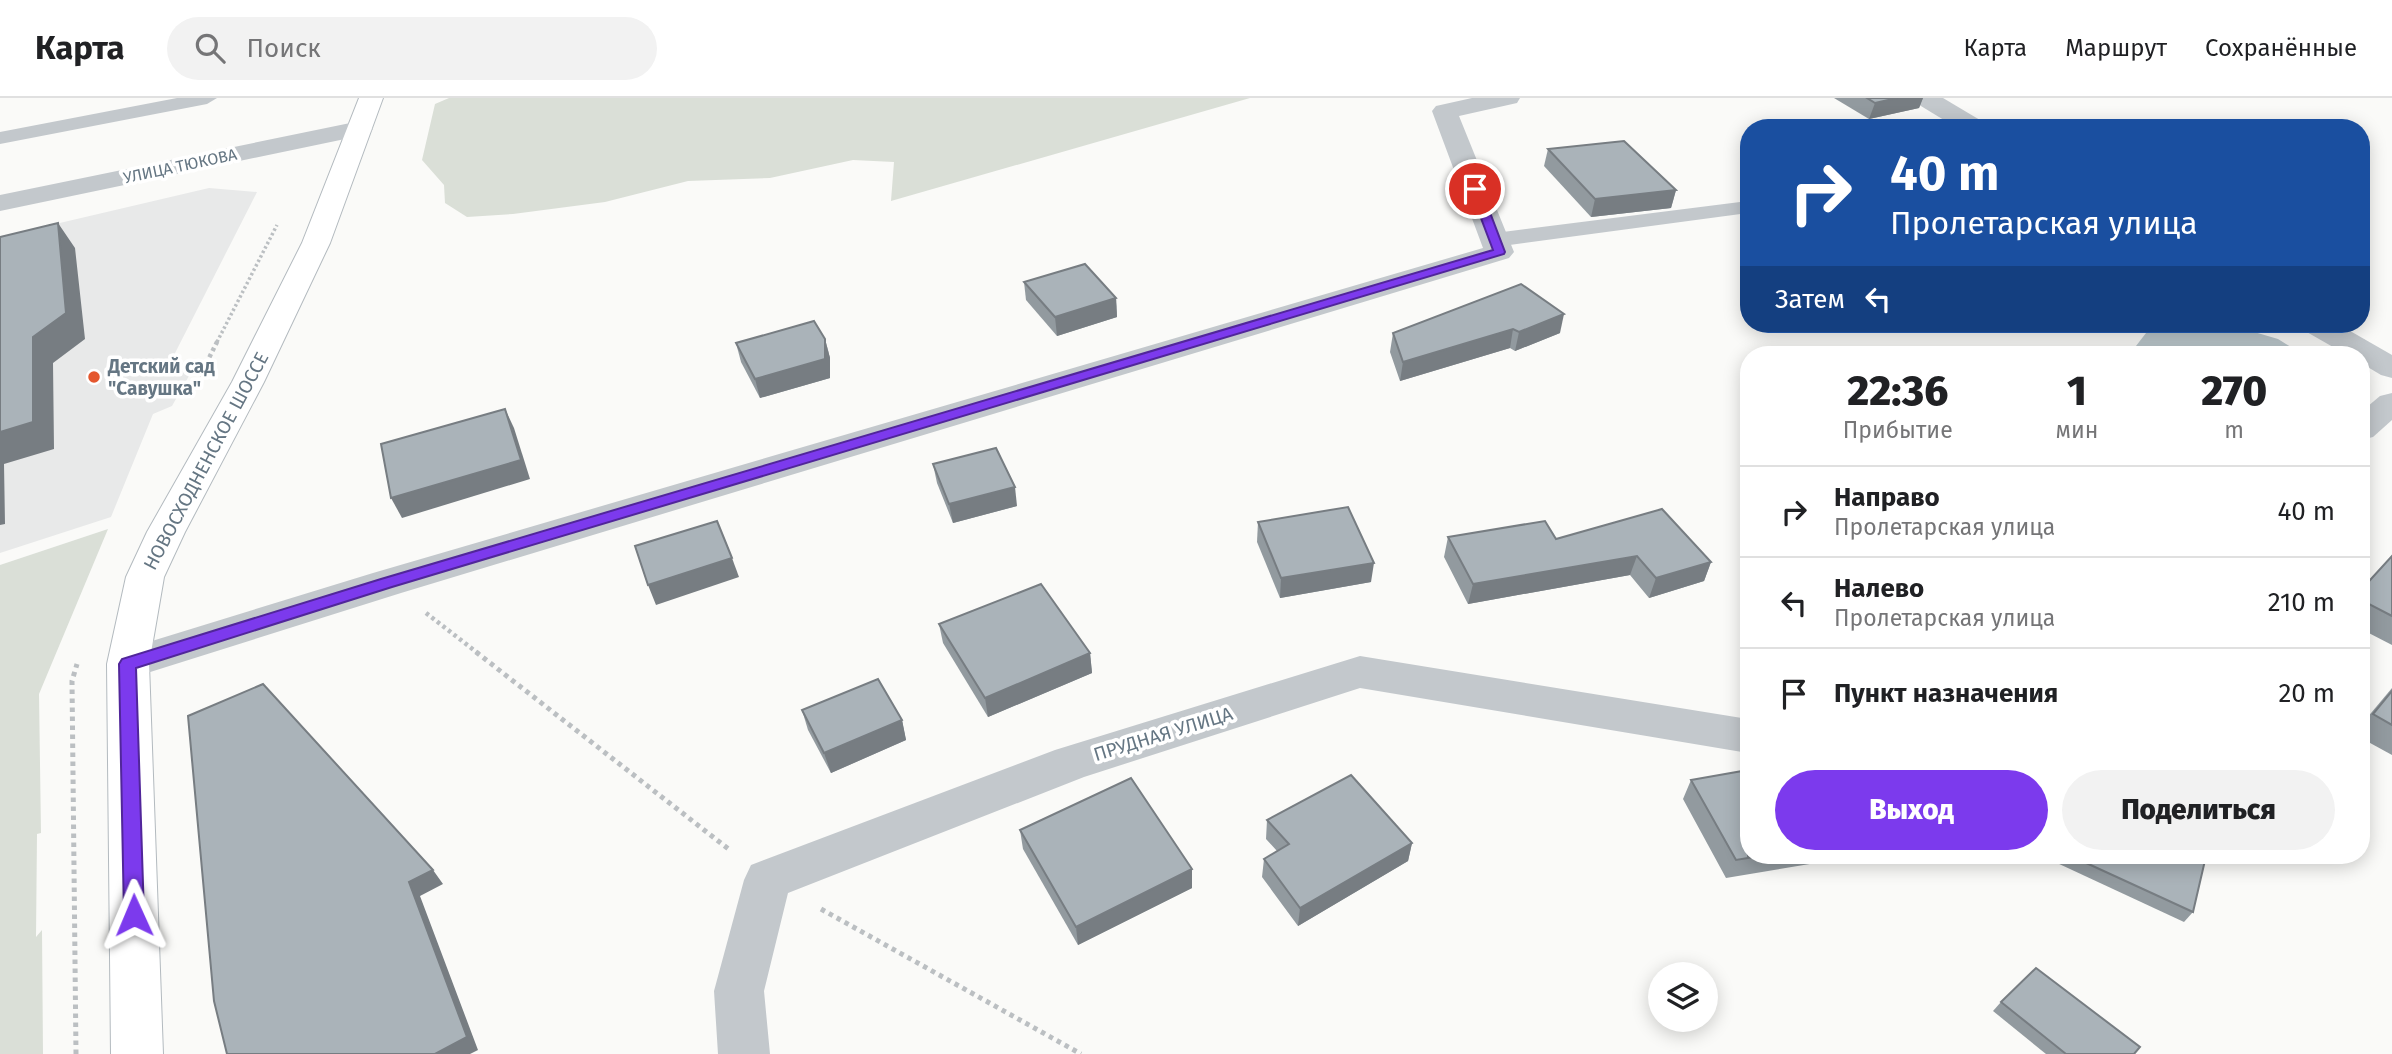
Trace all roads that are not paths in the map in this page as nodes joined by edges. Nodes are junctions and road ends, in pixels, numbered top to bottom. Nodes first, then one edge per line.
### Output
1 (207, 98) edge
2 (1508, 98) edge
3 (1925, 98) edge
4 (365, 113) edge
5 (1961, 119) edge
6 (0, 138) edge
7 (0, 203) edge
8 (1740, 208) edge
9 (1495, 240) junction
10 (2332, 333) edge
11 (2354, 346) edge
12 (2370, 355) edge
13 (2392, 368) edge
14 (2392, 404) edge
15 (2370, 422) edge
16 (128, 664) junction
17 (1740, 735) edge
18 (137, 1054) edge
19 (744, 1054) edge

1 - 6 lane
2 - 9 street
3 - 5 street
4 - 7 street, УЛИЦА ТЮКОВА
4 - 16 street, НОВОСХОДНЕНСКОЕ ШОССЕ
8 - 9 lane
9 - 16 street
10 - 11 street
12 - 13 street
14 - 15 street
16 - 18 street, НОВОСХОДНЕНСКОЕ ШОССЕ
17 - 19 street, ПРУДНАЯ УЛИЦА

